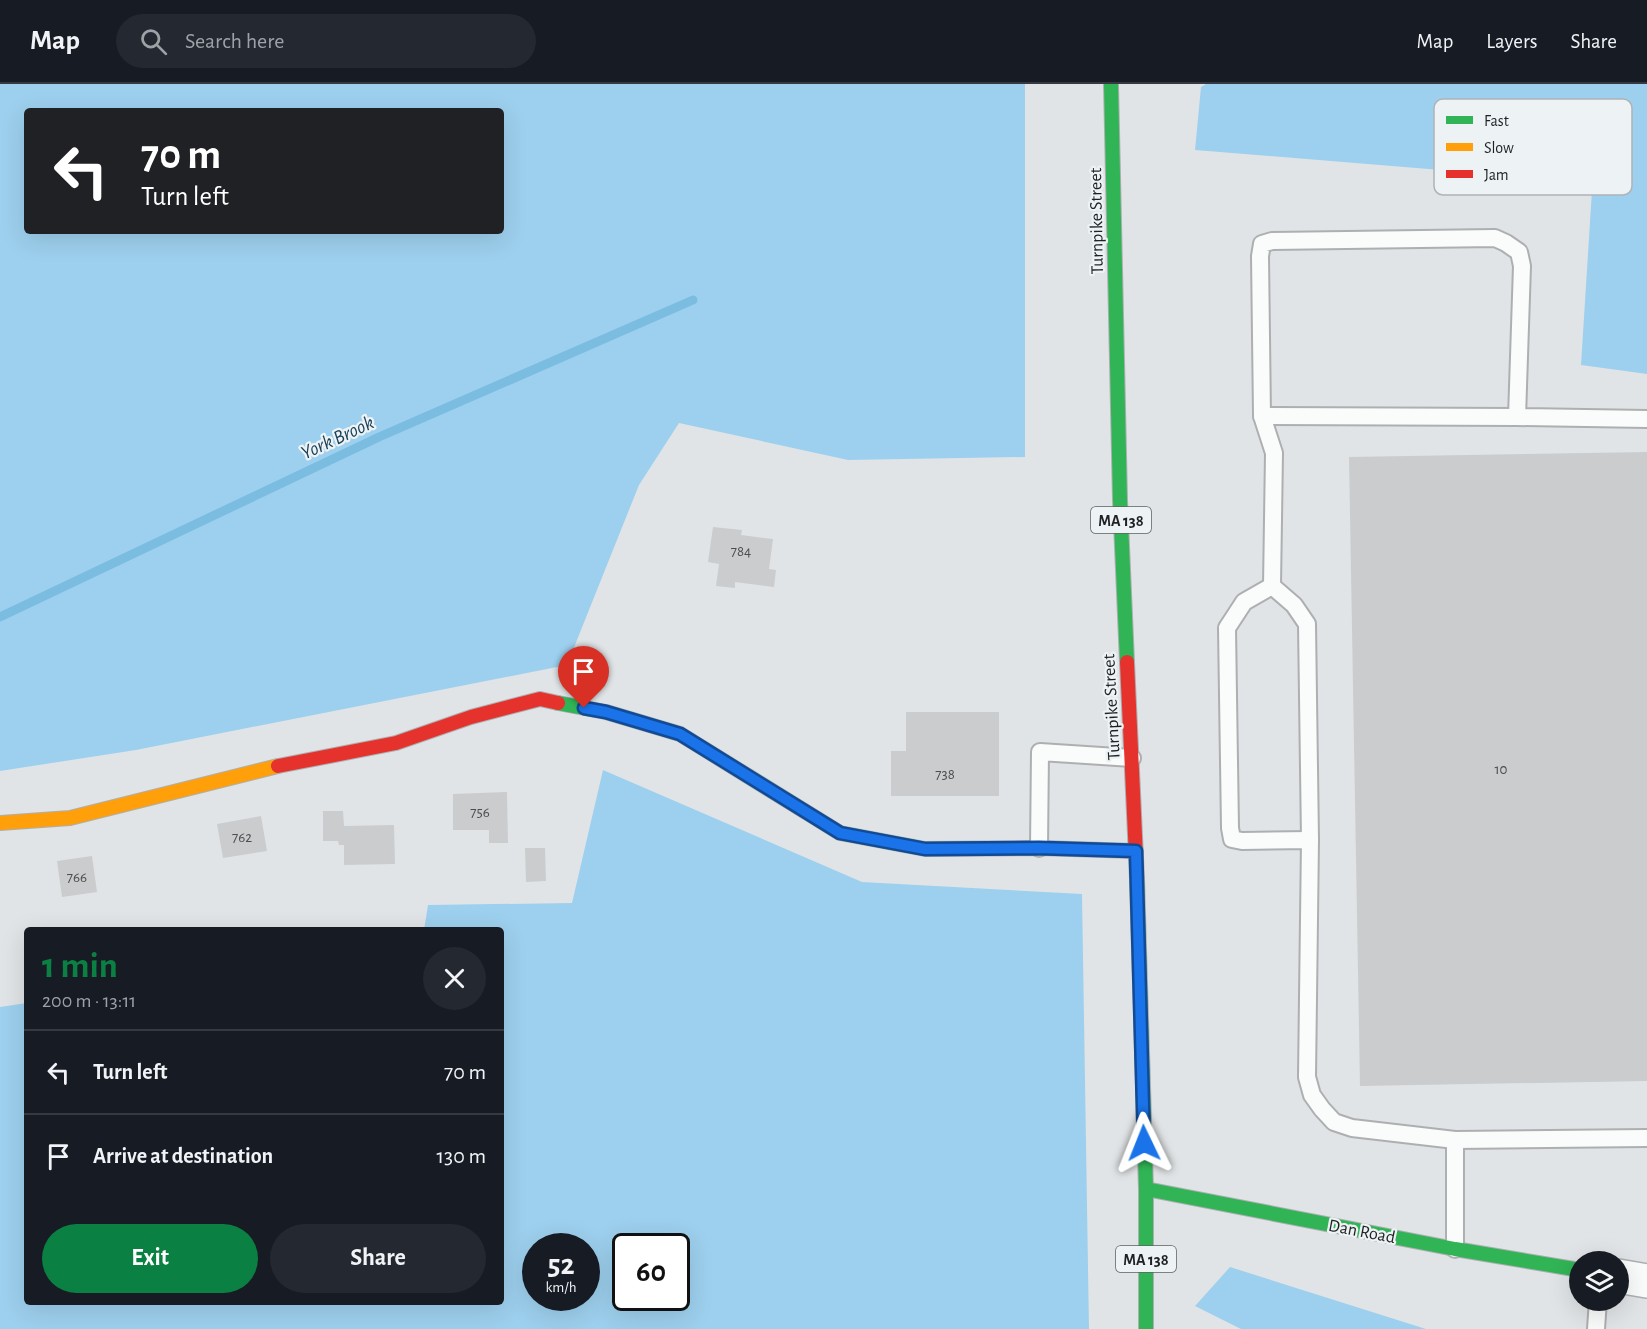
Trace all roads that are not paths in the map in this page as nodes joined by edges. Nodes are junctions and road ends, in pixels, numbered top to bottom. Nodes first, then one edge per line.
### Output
1 (1111, 84) edge
2 (1262, 416) junction
3 (1517, 417) junction
4 (1647, 420) edge
5 (1272, 586) junction
6 (1132, 758) junction
7 (0, 823) edge
8 (1310, 840) junction
9 (1039, 848) junction
10 (1136, 851) junction
11 (1647, 1138) edge
12 (1455, 1140) junction
13 (1146, 1189) junction
14 (1455, 1249) junction
15 (1569, 1268) edge
16 (1629, 1278) edge
17 (1647, 1281) edge
18 (1597, 1311) edge
19 (1146, 1329) edge
20 (1596, 1329) edge

1 - 6 street, Turnpike Street / MA 138
2 - 3 lane
2 - 3 lane
2 - 5 lane
3 - 4 lane
5 - 8 lane
5 - 8 lane
6 - 9 lane
6 - 10 street, Turnpike Street / MA 138
7 - 9 street
8 - 12 lane
9 - 10 street
10 - 13 street, Turnpike Street / MA 138
11 - 12 lane
12 - 14 lane
13 - 14 street, Dan Road
13 - 19 street, Turnpike Street / MA 138
14 - 15 street, Dan Road
16 - 17 street
18 - 20 lane

